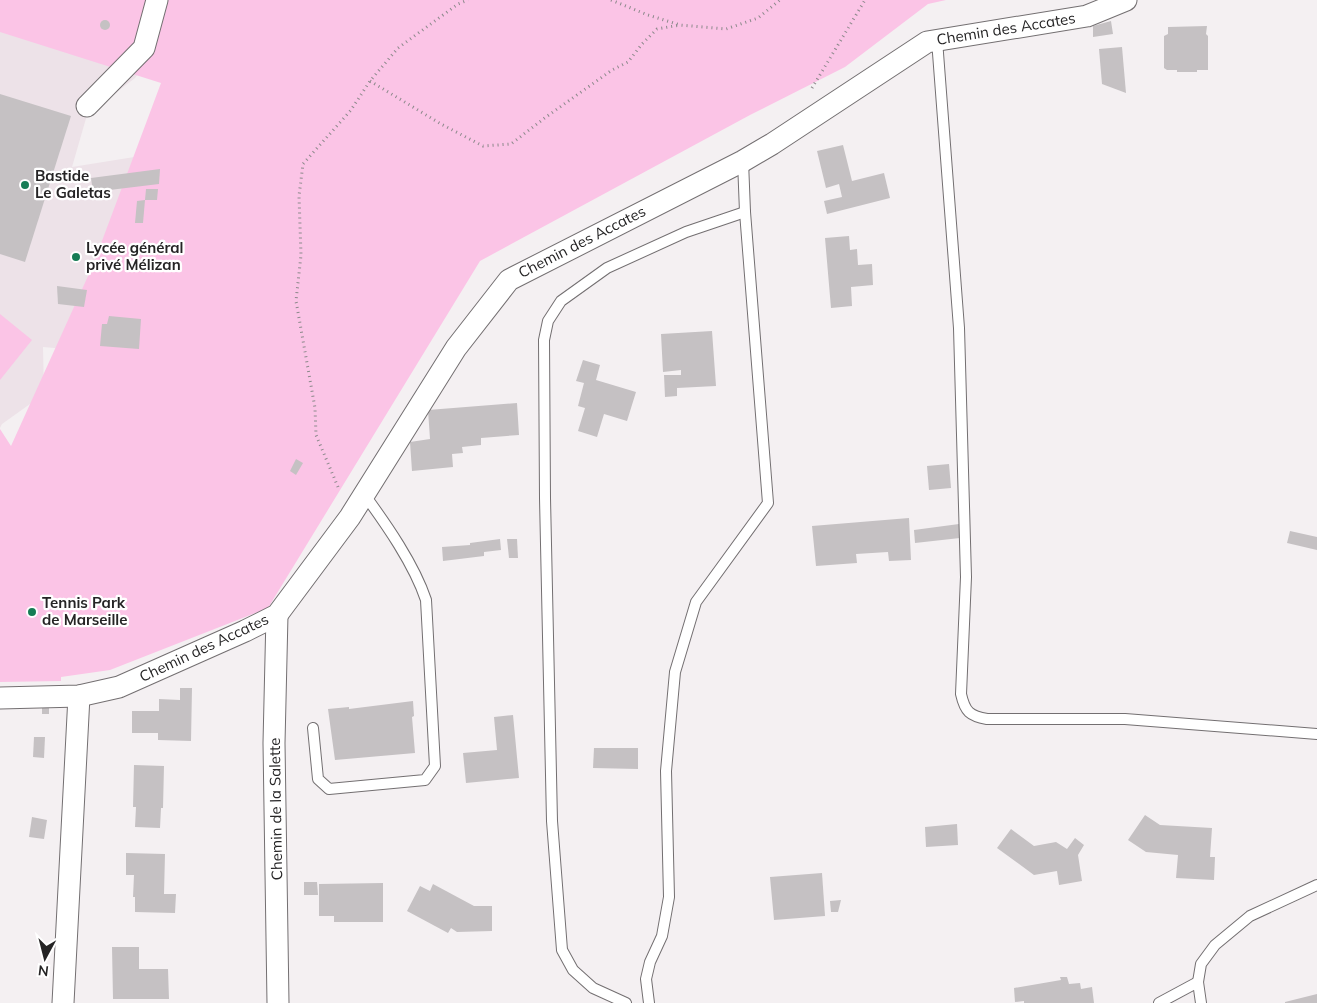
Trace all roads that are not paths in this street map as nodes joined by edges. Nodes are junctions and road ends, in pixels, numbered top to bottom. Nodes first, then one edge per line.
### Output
1 (157, 0) edge
2 (1126, 0) edge
3 (937, 40) junction
4 (87, 106) dead end
5 (743, 161) junction
6 (745, 212) junction
7 (364, 494) junction
8 (277, 615) junction
9 (79, 696) junction
10 (0, 698) edge
11 (313, 728) dead end
12 (1317, 734) edge
13 (1317, 885) edge
14 (1198, 982) junction
15 (63, 1003) edge
16 (278, 1003) edge
17 (626, 1003) edge
18 (649, 1003) edge
19 (1159, 1003) edge
20 (1201, 1003) edge

1 - 4 street
2 - 3 street, Chemin des Accates
3 - 5 street, Chemin des Accates
3 - 12 lane
5 - 6 lane
5 - 7 street, Chemin des Accates
6 - 17 lane
6 - 18 lane
7 - 8 street, Chemin des Accates
7 - 11 lane
8 - 9 street, Chemin des Accates
8 - 16 street, Chemin de la Salette
9 - 10 street, Chemin des Accates
9 - 15 street
13 - 14 lane
14 - 19 lane
14 - 20 lane

